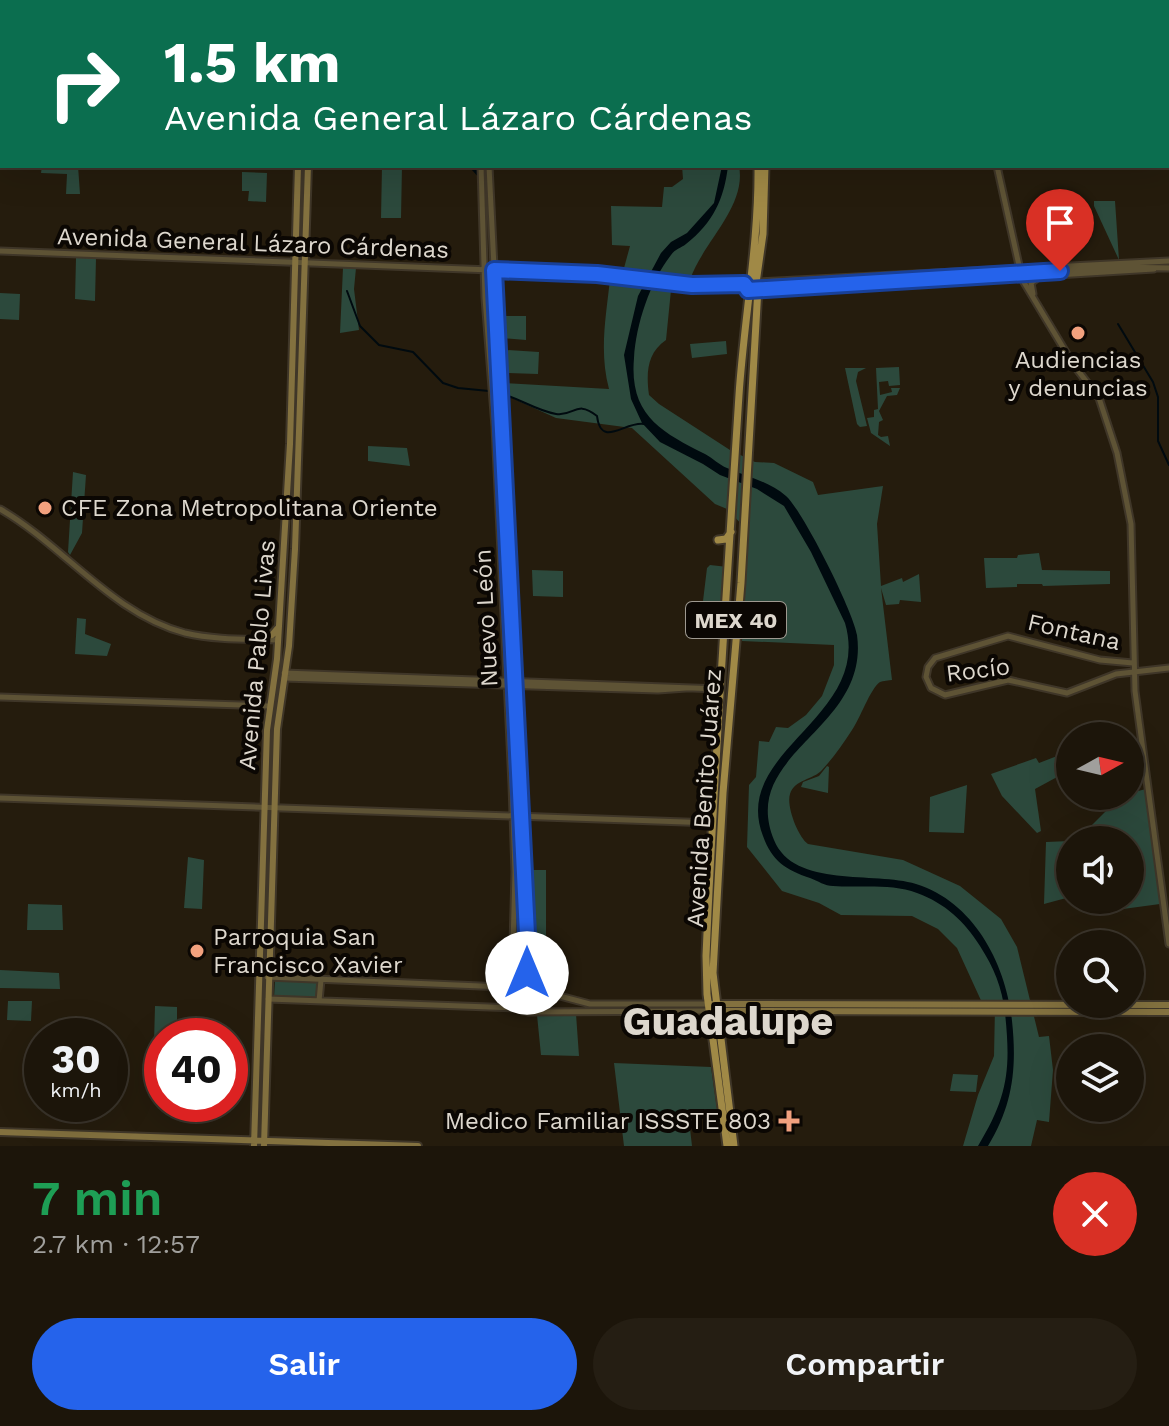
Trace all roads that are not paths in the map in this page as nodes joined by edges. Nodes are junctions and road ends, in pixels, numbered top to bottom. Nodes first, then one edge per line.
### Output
1 (298, 168) edge
2 (308, 168) edge
3 (481, 168) edge
4 (489, 168) edge
5 (760, 168) edge
6 (760, 168) edge
7 (997, 168) edge
8 (492, 218) junction
9 (482, 223) junction
10 (493, 226) junction
11 (0, 251) edge
12 (1169, 261) edge
13 (295, 262) junction
14 (305, 262) junction
15 (1169, 268) edge
16 (484, 269) junction
17 (494, 270) junction
18 (1019, 271) junction
19 (1063, 273) junction
20 (975, 276) junction
21 (855, 278) junction
22 (1023, 281) junction
23 (842, 283) junction
24 (751, 286) junction
25 (495, 303) junction
26 (486, 304) junction
27 (1040, 310) junction
28 (0, 509) edge
29 (732, 530) junction
30 (718, 540) dead end
31 (731, 549) junction
32 (741, 583) junction
33 (279, 626) junction
34 (290, 629) junction
35 (262, 639) junction
36 (278, 640) junction
37 (288, 651) junction
38 (277, 653) junction
39 (1133, 663) junction
40 (1169, 668) edge
41 (1134, 672) junction
42 (284, 676) junction
43 (926, 677) joint
44 (510, 683) junction
45 (720, 689) junction
46 (0, 697) edge
47 (268, 706) junction
48 (719, 793) junction
49 (0, 798) edge
50 (263, 807) junction
51 (274, 807) junction
52 (517, 815) junction
53 (713, 823) junction
54 (1169, 944) edge
55 (267, 977) junction
56 (321, 980) junction
57 (526, 988) junction
58 (710, 994) junction
59 (267, 999) junction
60 (319, 1001) junction
61 (605, 1004) junction
62 (1169, 1005) edge
63 (982, 1006) junction
64 (712, 1008) junction
65 (782, 1008) junction
66 (1038, 1008) junction
67 (523, 1011) junction
68 (610, 1011) junction
69 (534, 1012) junction
70 (1169, 1012) edge
71 (0, 1132) edge
72 (254, 1143) edge
73 (264, 1143) edge
74 (418, 1146) edge
75 (727, 1146) edge
76 (734, 1146) edge

1 - 13 main road, Avenida Pablo Livas
2 - 14 main road, Avenida Pablo Livas
3 - 9 street, Nuevo León
4 - 8 street, Nuevo León
5 - 24 main road, Avenida Benito Juárez / MEX 40
6 - 24 main road, Avenida Benito Juárez / MEX 40
7 - 18 street
8 - 9 street
8 - 10 street, Nuevo León
9 - 10 street
9 - 16 street, Nuevo León
10 - 17 street, Nuevo León
11 - 13 street, Avenida General Lázaro Cárdenas
12 - 18 street, Avenida General Lázaro Cárdenas
13 - 14 street, Avenida General Lázaro Cárdenas
13 - 33 main road, Avenida Pablo Livas
14 - 16 street, Avenida General Lázaro Cárdenas
14 - 34 main road, Avenida Pablo Livas
15 - 19 street
16 - 17 street, Avenida General Lázaro Cárdenas
16 - 26 street, Nuevo León
17 - 24 street, Avenida General Lázaro Cárdenas
17 - 25 street, Nuevo León
18 - 19 street, Avenida General Lázaro Cárdenas
18 - 20 street, Avenida General Lázaro Cárdenas
18 - 21 street, Avenida General Lázaro Cárdenas
18 - 22 street
19 - 27 street
20 - 22 street
20 - 23 street, Avenida General Lázaro Cárdenas
21 - 23 street
21 - 24 street, Avenida General Lázaro Cárdenas
22 - 27 street
23 - 24 street, Avenida General Lázaro Cárdenas
24 - 29 main road, Avenida Benito Juárez / MEX 40
24 - 32 main road, Avenida Benito Juárez / MEX 40
25 - 26 street
25 - 44 street, Nuevo León
26 - 44 street, Nuevo León
27 - 39 street
28 - 35 street
29 - 30 main road
29 - 31 main road, Avenida Benito Juárez / MEX 40
31 - 32 main road
31 - 45 main road, Avenida Benito Juárez / MEX 40
32 - 48 main road, Avenida Benito Juárez / MEX 40
33 - 35 main road
33 - 36 main road, Avenida Pablo Livas
34 - 36 main road
34 - 37 main road, Avenida Pablo Livas
35 - 36 street
35 - 38 main road
36 - 37 main road
36 - 38 main road, Avenida Pablo Livas
37 - 42 main road, Avenida Pablo Livas
38 - 47 main road, Avenida Pablo Livas
39 - 41 street
39 - 43 street, Fontana
40 - 41 street
41 - 43 street, Rocío
41 - 54 street
42 - 44 street
42 - 51 main road, Avenida Pablo Livas
44 - 45 street
44 - 52 street, Nuevo León
45 - 48 main road, Avenida Benito Juárez / MEX 40
46 - 47 street
47 - 50 main road, Avenida Pablo Livas
48 - 53 main road, Avenida Benito Juárez / MEX 40
48 - 58 main road, Avenida Benito Juárez / MEX 40
49 - 50 street
50 - 51 street
50 - 72 main road, Avenida Pablo Livas
51 - 52 street
51 - 55 main road, Avenida Pablo Livas
52 - 53 street
52 - 57 street, Nuevo León
52 - 57 street, Nuevo León
53 - 58 main road, Avenida Benito Juárez / MEX 40
55 - 56 street
55 - 59 main road, Avenida Pablo Livas
56 - 57 street
56 - 60 street
57 - 61 street
57 - 67 street, Nuevo León
57 - 69 street, Nuevo León
58 - 64 main road, Avenida Benito Juárez / MEX 40
59 - 60 street
59 - 73 main road, Avenida Pablo Livas
60 - 67 street
61 - 64 street
61 - 68 street
62 - 66 main road
63 - 65 main road
63 - 65 main road
63 - 66 main road
64 - 65 main road
64 - 68 street
64 - 75 main road, Avenida Benito Juárez / MEX 40
64 - 76 main road, Avenida Benito Juárez / MEX 40
66 - 70 main road
67 - 69 street
68 - 69 street
71 - 72 main road
72 - 73 main road
73 - 74 main road

